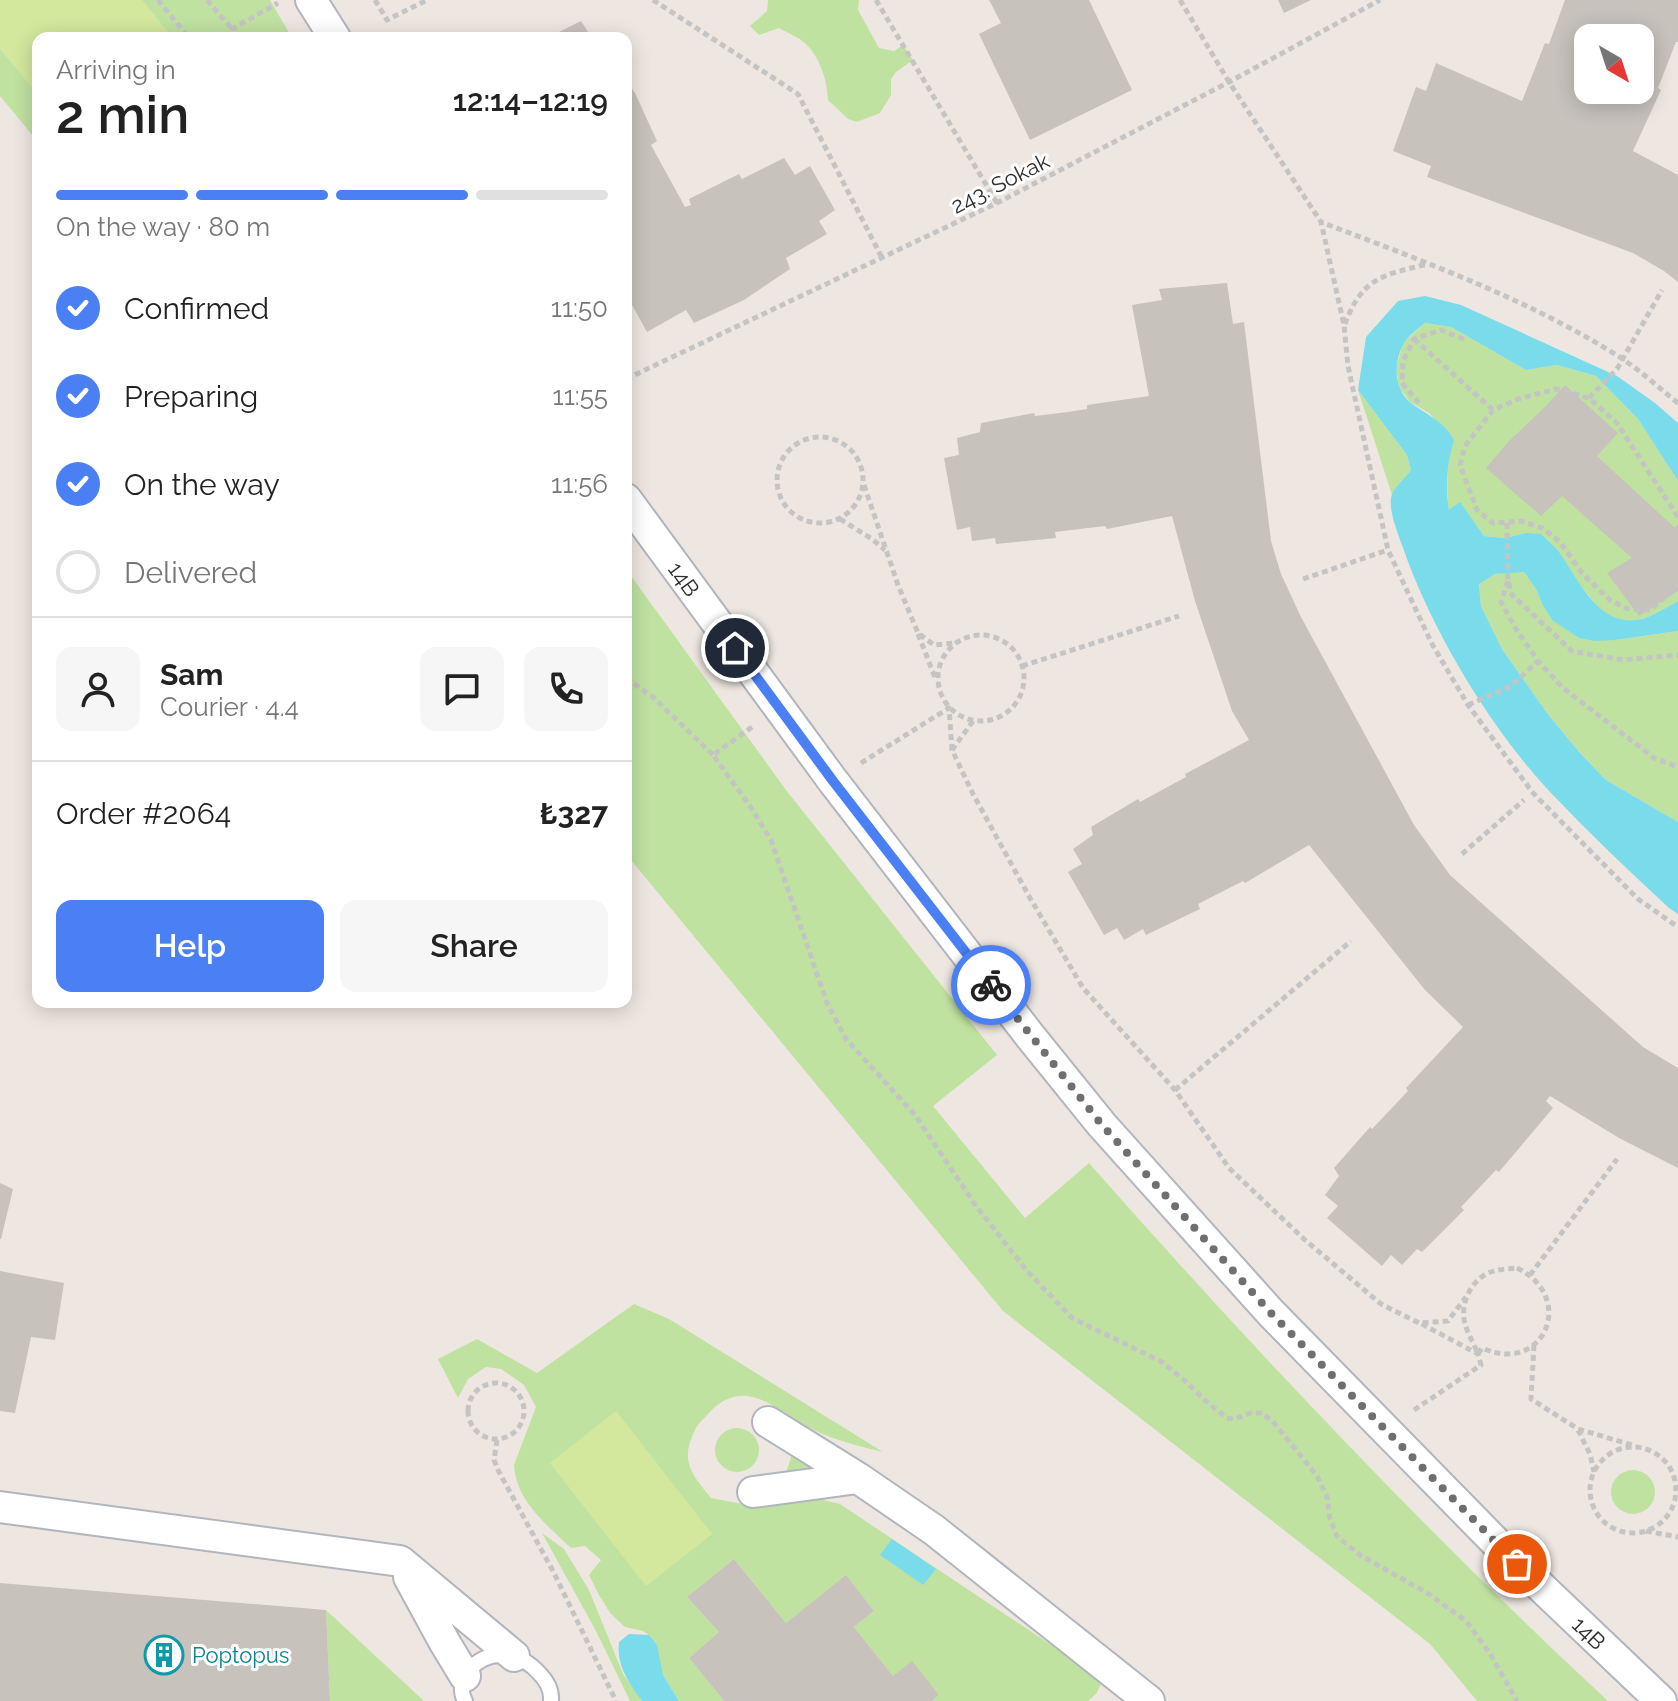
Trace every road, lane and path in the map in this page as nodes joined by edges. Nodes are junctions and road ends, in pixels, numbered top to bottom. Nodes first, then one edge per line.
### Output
1 (158, 0) edge
2 (207, 0) edge
3 (283, 0) edge
4 (311, 0) edge
5 (375, 0) edge
6 (427, 0) edge
7 (653, 0) edge
8 (876, 0) edge
9 (1180, 0) edge
10 (1380, 0) edge
11 (232, 29) junction
12 (184, 32) edge
13 (234, 32) edge
14 (331, 32) edge
15 (1229, 82) junction
16 (997, 203) junction
17 (1321, 222) junction
18 (882, 258) junction
19 (1428, 264) junction
20 (1662, 290) dead end
21 (1344, 325) junction
22 (1414, 339) junction
23 (1466, 340) dead end
24 (1623, 359) junction
25 (632, 376) edge
26 (1589, 398) junction
27 (1419, 403) dead end
28 (1678, 403) edge
29 (1493, 410) junction
30 (864, 483) junction
31 (632, 507) edge
32 (1678, 517) edge
33 (840, 519) junction
34 (1507, 523) junction
35 (1388, 550) junction
36 (887, 552) junction
37 (1303, 579) dead end
38 (1508, 581) junction
39 (1678, 586) edge
40 (1179, 616) dead end
41 (918, 633) junction
42 (956, 643) junction
43 (1678, 655) edge
44 (1538, 661) junction
45 (1022, 666) junction
46 (632, 682) edge
47 (937, 683) junction
48 (1468, 705) junction
49 (779, 708) junction
50 (949, 708) junction
51 (973, 721) junction
52 (952, 750) junction
53 (713, 755) junction
54 (1678, 767) edge
55 (833, 781) junction
56 (1524, 800) dead end
57 (1462, 854) dead end
58 (1678, 927) edge
59 (1351, 941) dead end
60 (1175, 1090) junction
61 (1617, 1159) dead end
62 (1530, 1275) junction
63 (1466, 1297) junction
64 (1419, 1323) junction
65 (1535, 1345) junction
66 (1478, 1354) junction
67 (768, 1422) dead end
68 (1578, 1429) junction
69 (1385, 1430) junction
70 (497, 1440) junction
71 (1649, 1449) junction
72 (1663, 1459) junction
73 (1594, 1472) junction
74 (1678, 1474) edge
75 (858, 1478) junction
76 (753, 1492) dead end
77 (0, 1507) edge
78 (1645, 1531) junction
79 (1678, 1537) edge
80 (400, 1561) junction
81 (514, 1656) junction
82 (465, 1688) edge
83 (551, 1701) edge
84 (616, 1701) edge
85 (1149, 1701) edge
86 (1517, 1701) edge
87 (1661, 1701) edge

1 - 12 path
2 - 11 path
3 - 11 path
4 - 14 street
5 - 6 path
7 - 18 path
8 - 16 path
9 - 15 path
10 - 15 path, 243. Sokak
11 - 13 path
15 - 16 path, 243. Sokak
15 - 17 path
16 - 18 path, 243. Sokak
17 - 19 path
17 - 21 path
18 - 25 path, 243. Sokak
19 - 21 path
19 - 24 path
20 - 24 path
21 - 35 path
22 - 23 path
22 - 27 path
22 - 29 path
24 - 26 path
24 - 28 path
26 - 29 path
26 - 32 path
29 - 34 path
30 - 33 path
30 - 33 path
30 - 36 path
31 - 49 street, 14B
33 - 36 path
34 - 38 path
34 - 39 path
35 - 37 path
35 - 48 path
36 - 41 path
38 - 43 path
38 - 44 path
40 - 45 path
41 - 42 path
41 - 47 path
42 - 45 path
42 - 47 path
44 - 48 path
44 - 54 path
45 - 51 path
46 - 53 path
47 - 50 path
48 - 58 path
49 - 53 path
49 - 55 street, 14B
50 - 51 path
50 - 52 path
50 - 55 path
51 - 52 path
52 - 60 path
53 - 86 path
55 - 69 street, 14B
56 - 57 path
59 - 60 path
60 - 64 path
61 - 62 path
62 - 63 path
62 - 65 path
63 - 64 path
63 - 66 path
64 - 66 path
65 - 66 path
65 - 68 path
66 - 69 path
67 - 75 street
68 - 71 path
68 - 73 path
69 - 87 street, 14B
70 - 70 path
70 - 84 path
71 - 72 path
71 - 73 path
72 - 74 path
72 - 78 path
73 - 78 path
75 - 76 street
75 - 85 street
77 - 80 street
78 - 79 path
80 - 81 street
80 - 82 street
81 - 82 lane
81 - 83 lane

